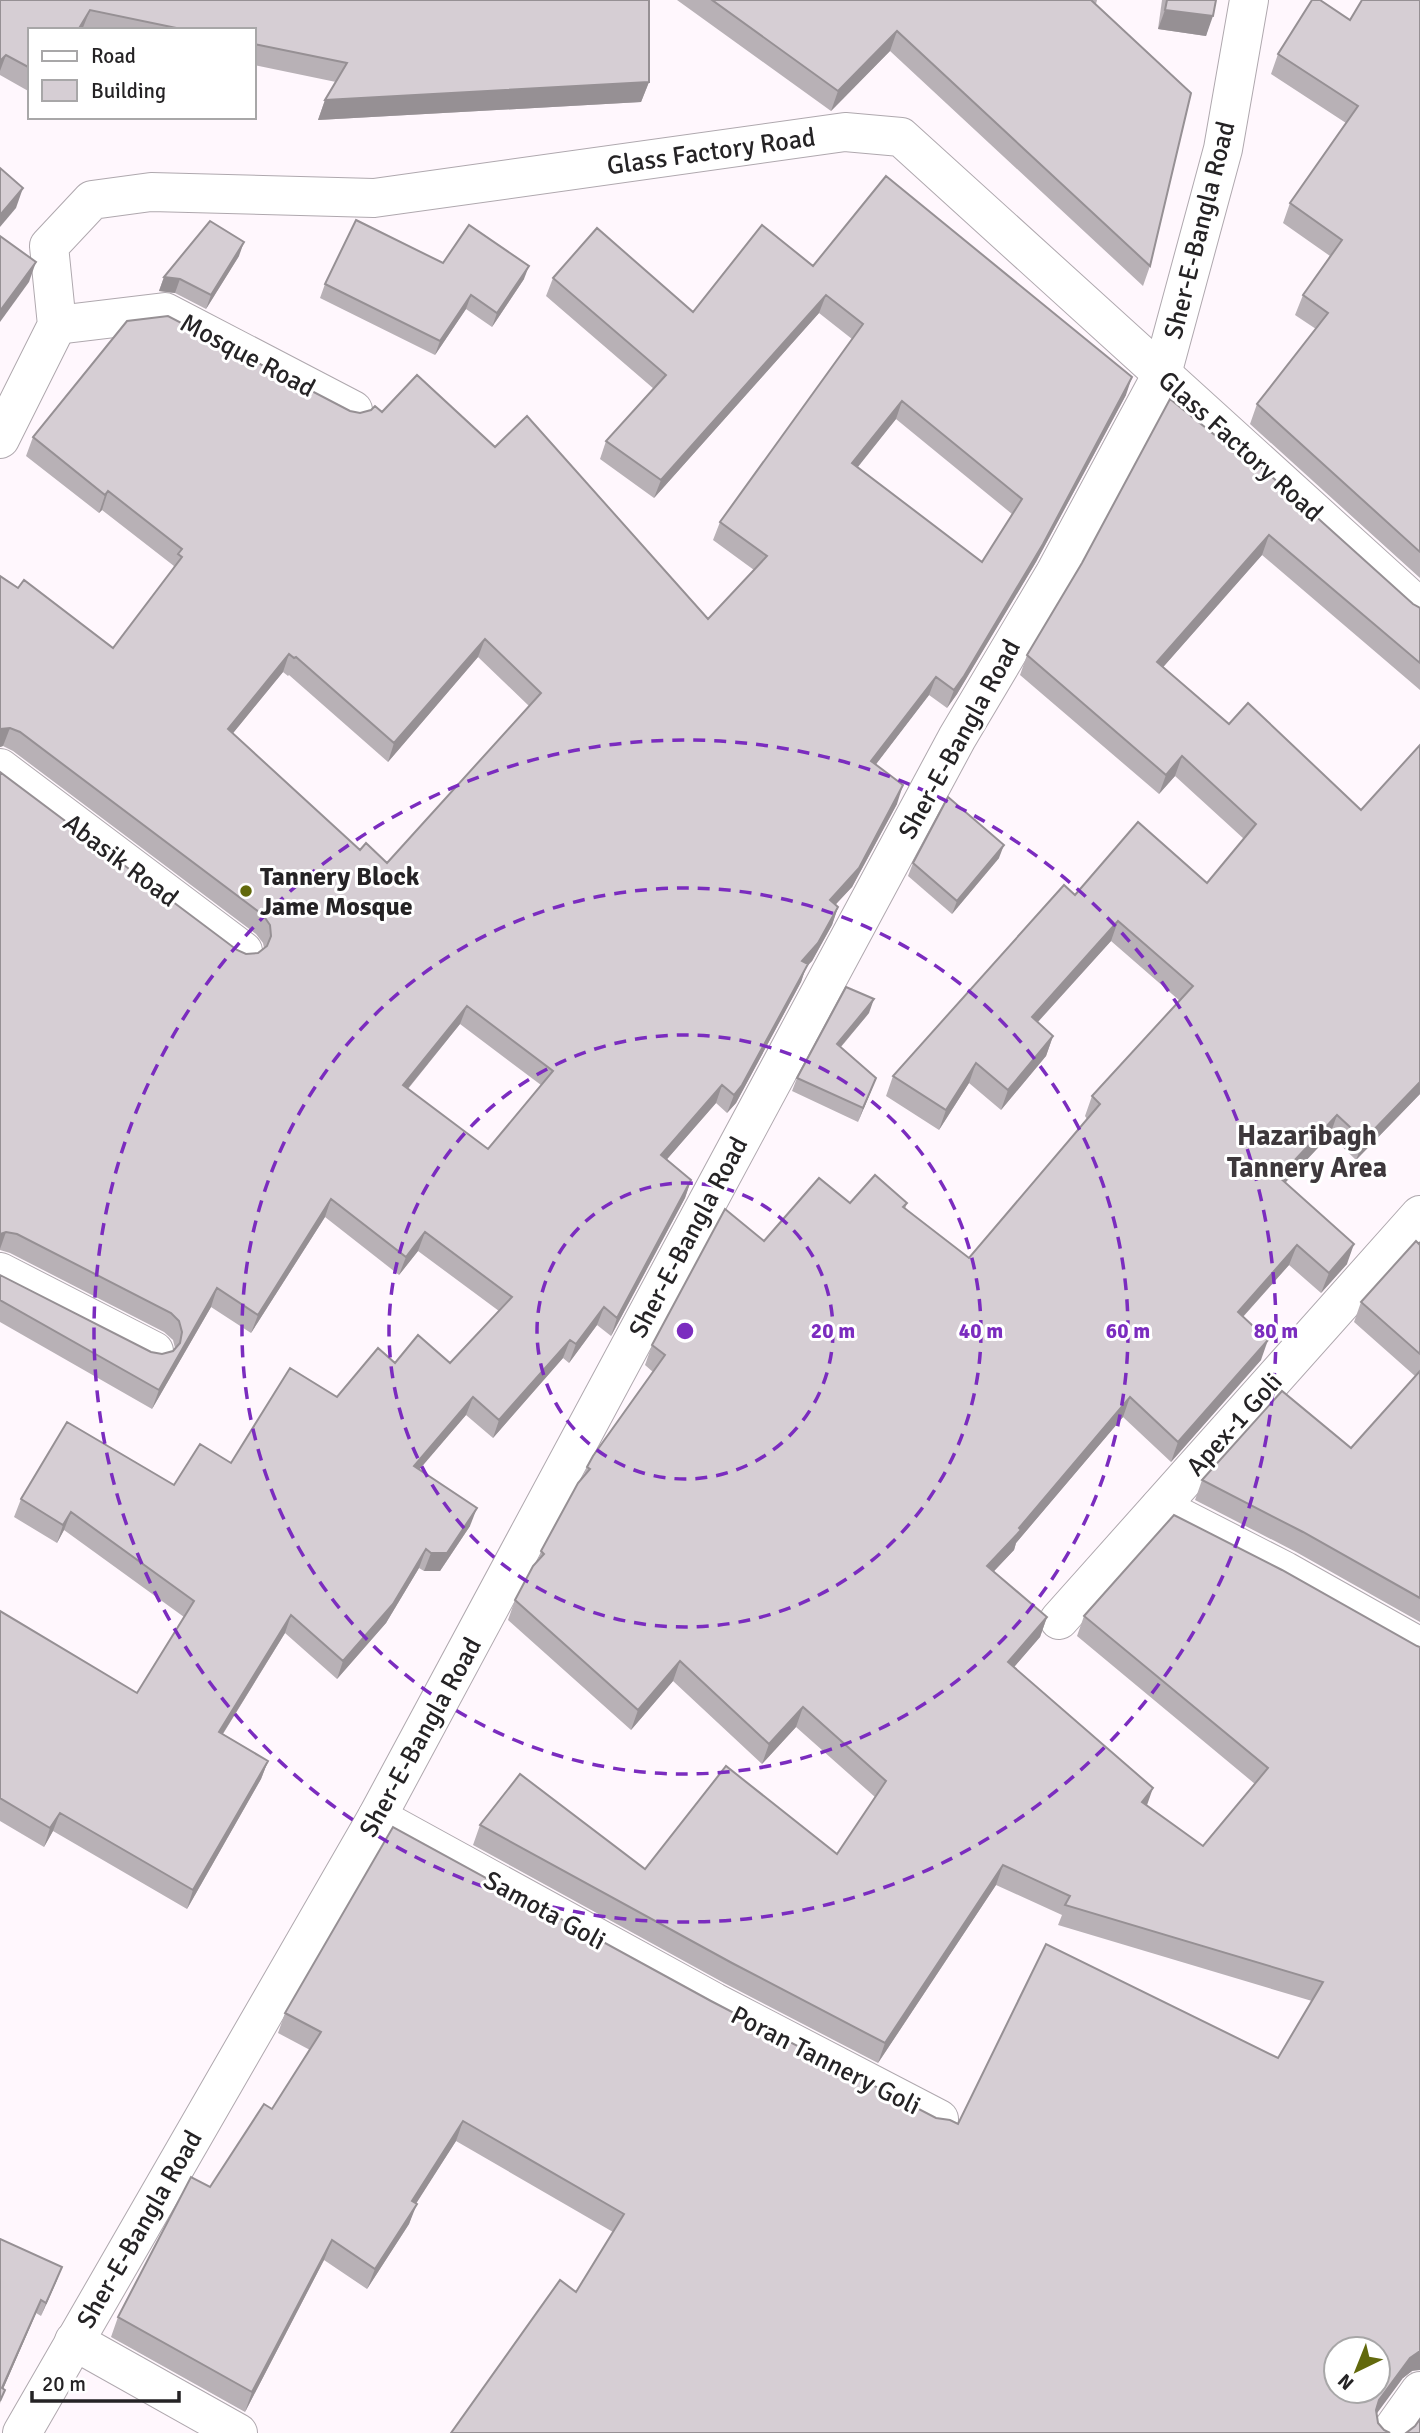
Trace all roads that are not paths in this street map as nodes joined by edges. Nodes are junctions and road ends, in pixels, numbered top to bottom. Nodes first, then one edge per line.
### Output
1 (1249, 0) edge
2 (57, 325) junction
3 (1163, 374) junction
4 (353, 410) edge
5 (0, 439) edge
6 (1420, 608) edge
7 (0, 768) edge
8 (243, 951) edge
9 (1420, 1215) edge
10 (0, 1272) edge
11 (154, 1351) edge
12 (1160, 1507) junction
13 (1059, 1619) dead end
14 (1420, 1647) edge
15 (377, 1817) junction
16 (714, 2002) joint
17 (939, 2119) edge
18 (74, 2341) junction
19 (1420, 2391) edge
20 (22, 2433) edge
21 (238, 2433) edge
22 (1390, 2433) edge

1 - 3 street, Sher-E-Bangla Road
2 - 3 street, Glass Factory Road
2 - 4 street, Mosque Road
2 - 5 street
3 - 6 street, Glass Factory Road
3 - 15 street, Sher-E-Bangla Road
7 - 8 street, Abasik Road
9 - 12 street, Apex-1 Goli
10 - 11 street
12 - 13 street, Apex-1 Goli
12 - 14 street
15 - 16 street, Samota Goli
15 - 18 street, Sher-E-Bangla Road
16 - 17 street, Poran Tannery Goli
18 - 20 street, Sher-E-Bangla Road
18 - 21 street
19 - 22 street

